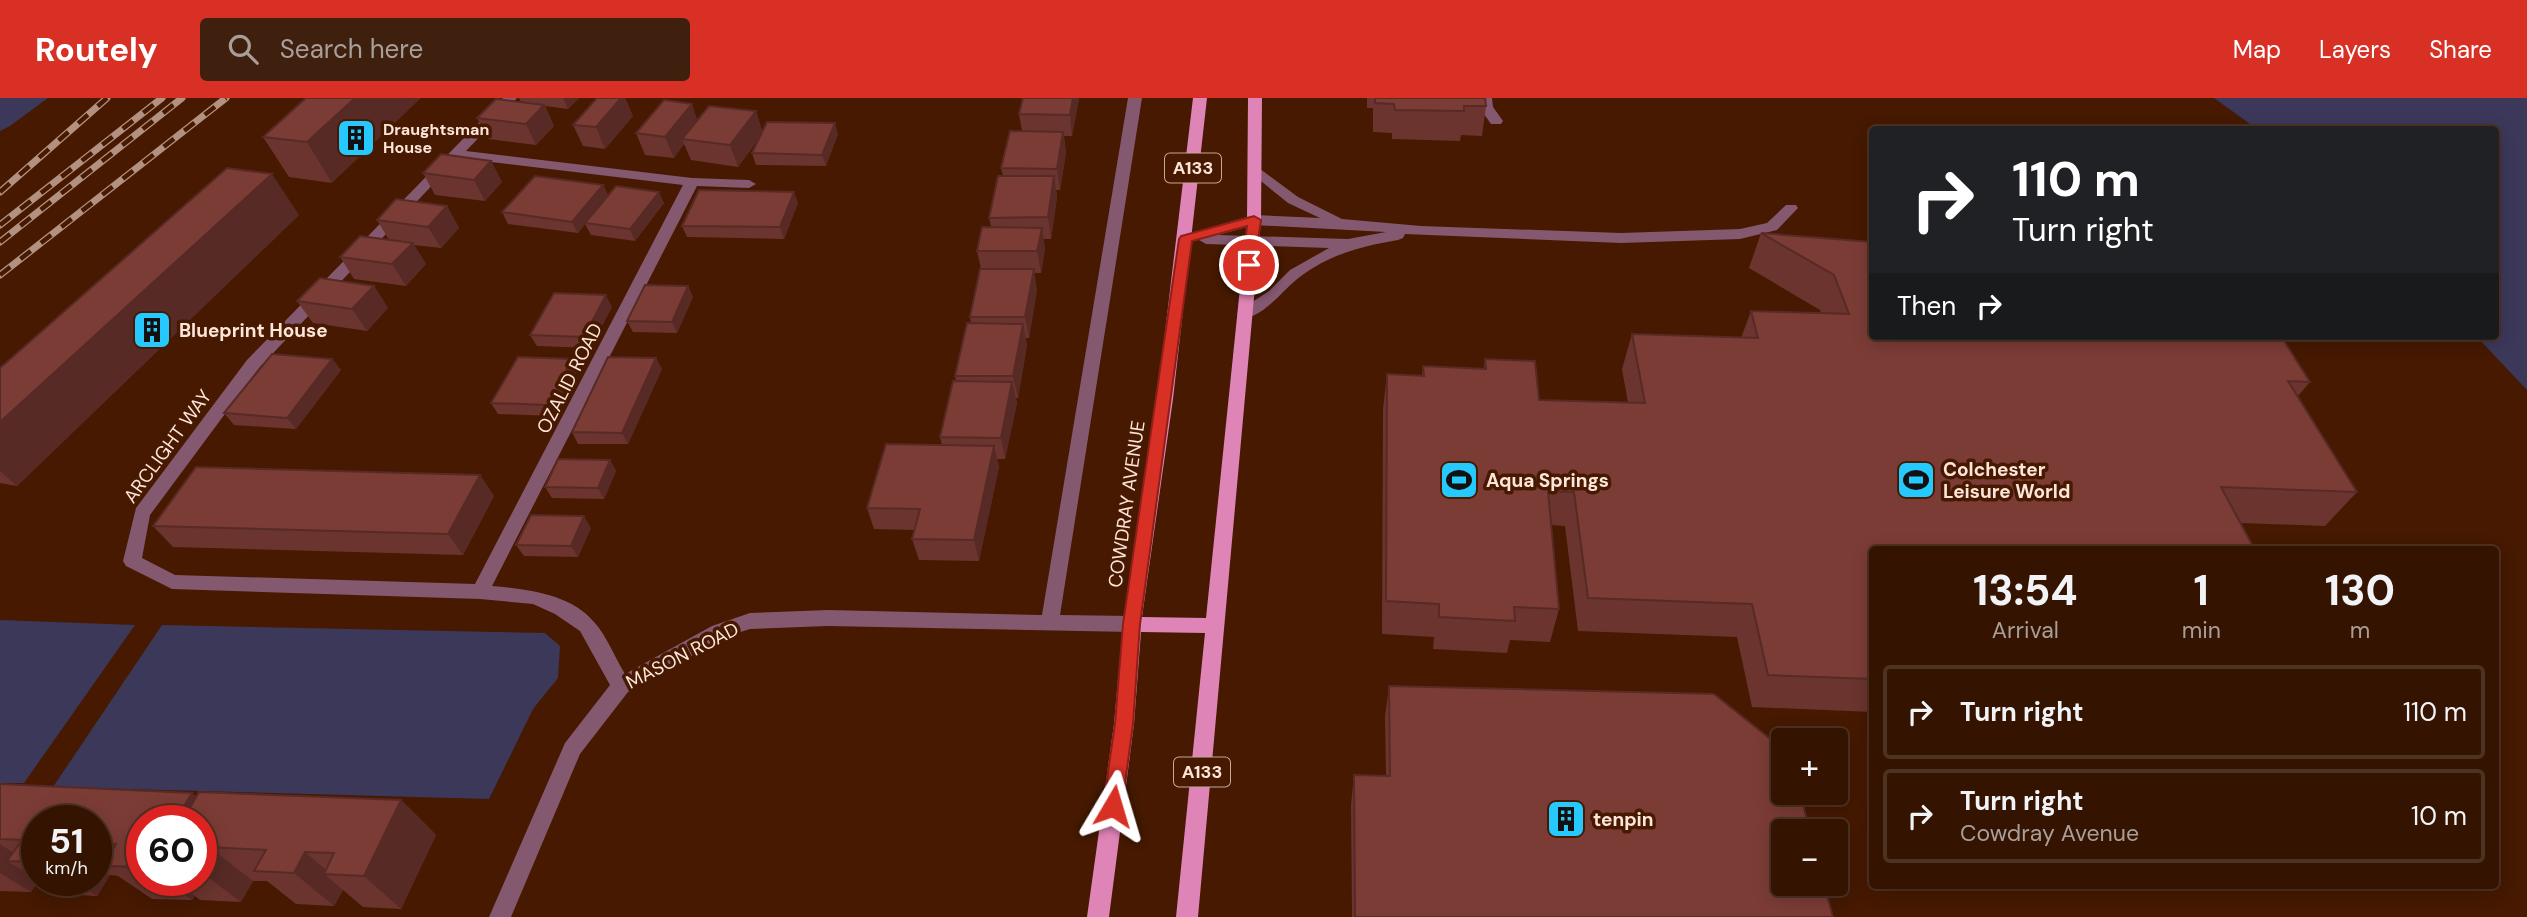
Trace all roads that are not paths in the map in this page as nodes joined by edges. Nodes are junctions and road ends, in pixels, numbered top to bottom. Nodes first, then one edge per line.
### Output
1 (510, 98) edge
2 (1135, 98) edge
3 (1200, 98) edge
4 (1255, 98) edge
5 (1485, 98) edge
6 (1496, 121) dead end
7 (457, 154) junction
8 (1255, 170) junction
9 (692, 183) junction
10 (749, 184) dead end
11 (1791, 208) dead end
12 (1254, 220) junction
13 (1344, 224) junction
14 (1421, 231) junction
15 (1185, 239) junction
16 (1251, 240) junction
17 (1348, 244) junction
18 (1245, 314) junction
19 (481, 592) junction
20 (1049, 621) junction
21 (1132, 624) junction
22 (1216, 626) junction
23 (621, 686) junction
24 (500, 917) edge
25 (1098, 917) edge
26 (1187, 917) edge

1 - 7 street, ARCLIGHT WAY
2 - 20 street
3 - 15 main road, COWDRAY AVENUE / A133
4 - 8 main road, A133
5 - 6 street
7 - 9 street
7 - 19 street, ARCLIGHT WAY
8 - 12 main road, A133
8 - 13 street
9 - 10 street
9 - 19 street, OZALID ROAD
11 - 14 street
12 - 13 street
12 - 15 street
12 - 16 main road, A133
13 - 14 street
14 - 17 street
15 - 16 street
15 - 21 main road, COWDRAY AVENUE / A133
16 - 17 street
16 - 18 main road, A133
17 - 18 street
18 - 22 main road, A133
19 - 23 street, ARCLIGHT WAY
20 - 21 street, MASON ROAD
20 - 23 street, MASON ROAD
21 - 22 main road
21 - 25 main road, COWDRAY AVENUE / A133
22 - 26 main road, A133
23 - 24 street, MASON ROAD

